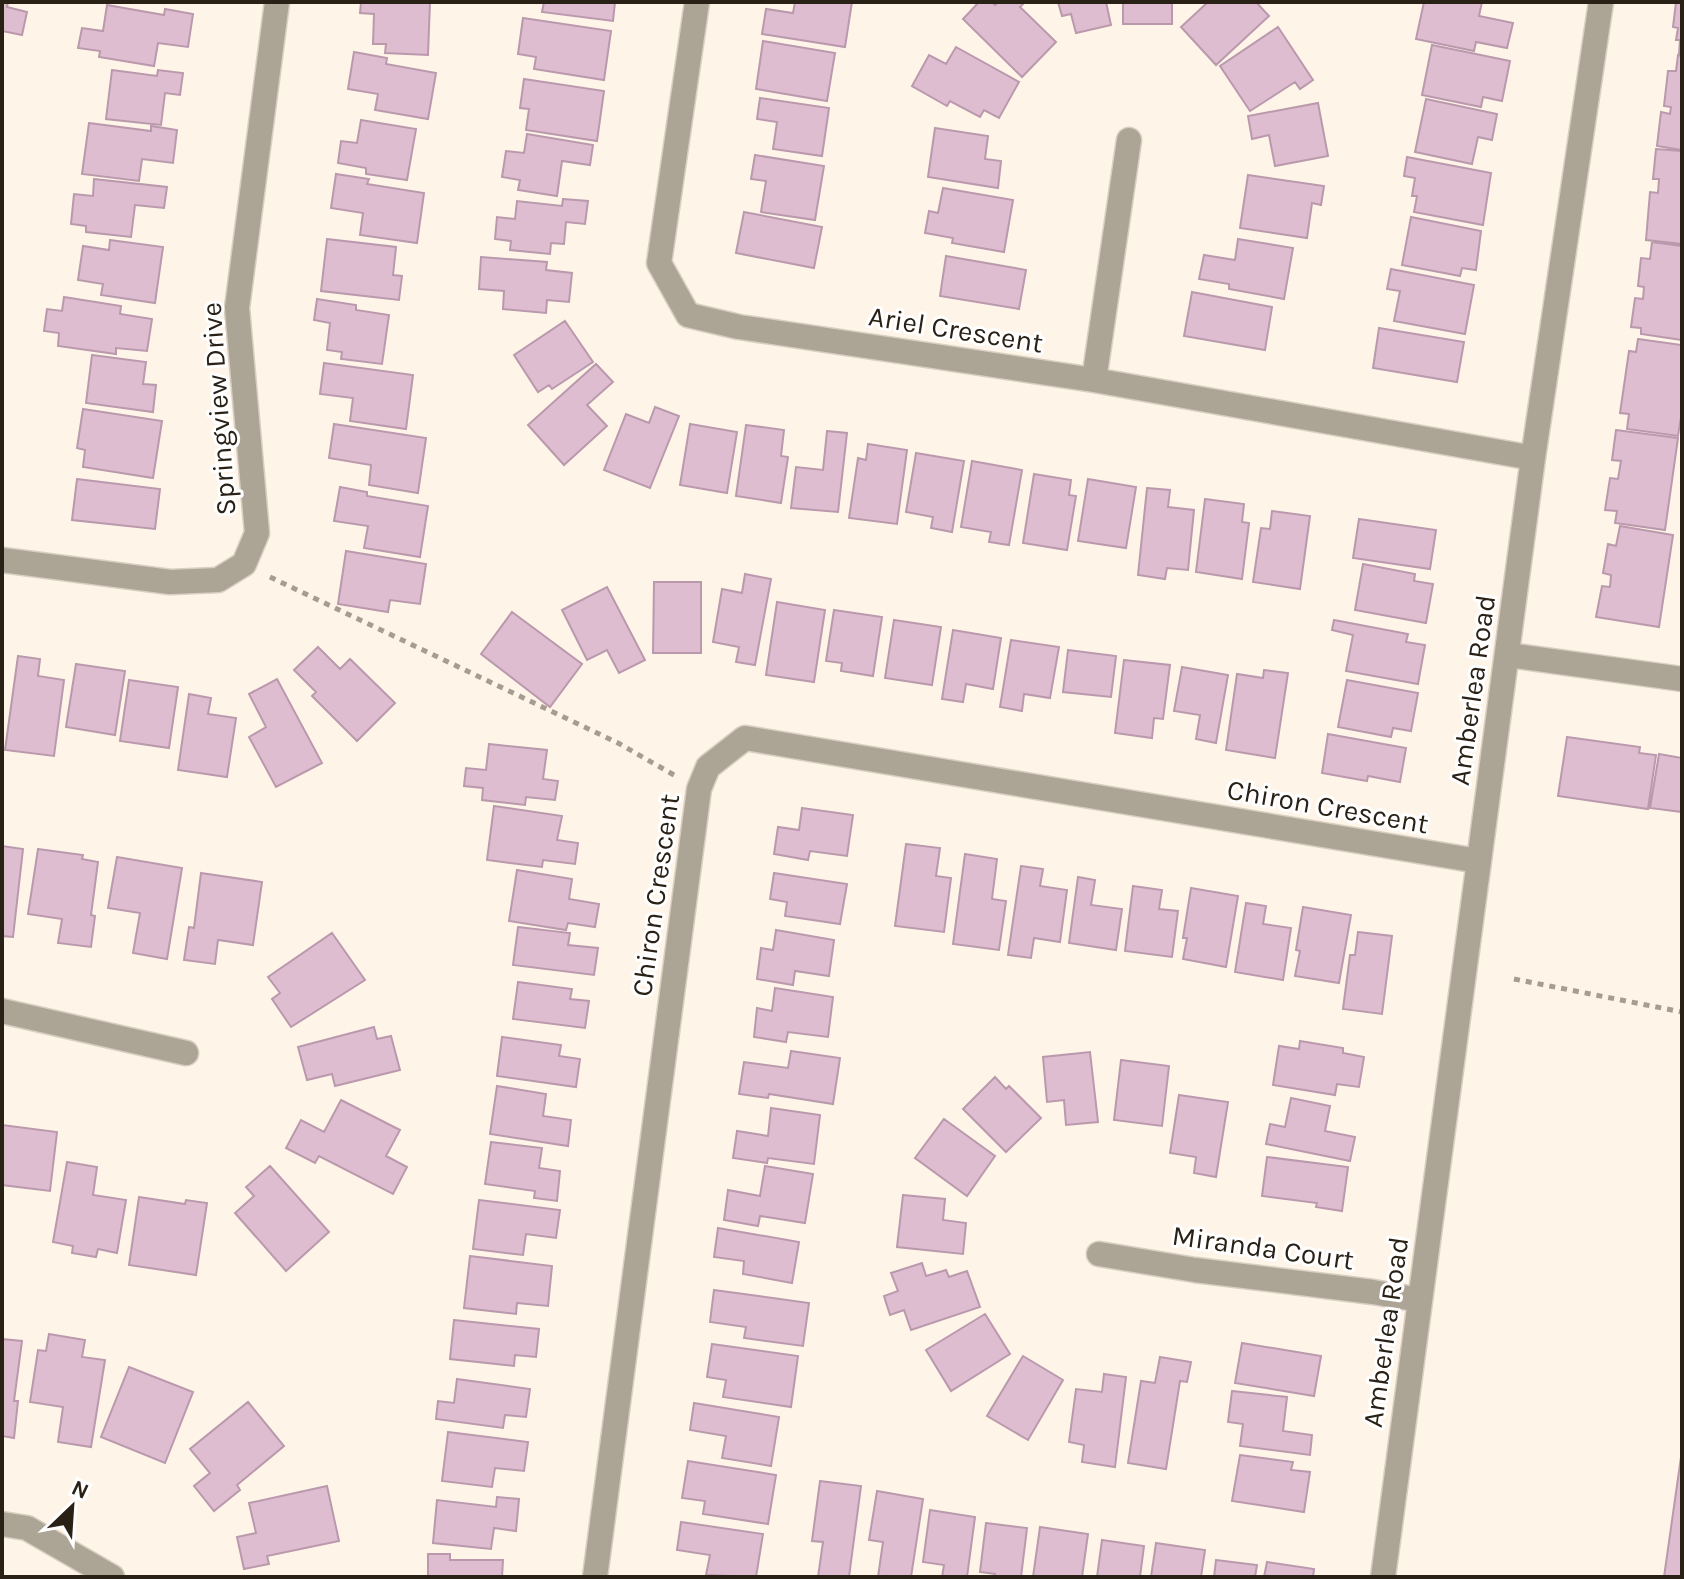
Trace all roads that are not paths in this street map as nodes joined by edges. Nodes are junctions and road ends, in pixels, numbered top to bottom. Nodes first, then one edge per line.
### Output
1 (277, 2) edge
2 (697, 2) edge
3 (1601, 2) edge
4 (1129, 140) dead end
5 (1094, 380) junction
6 (1533, 458) junction
7 (2, 560) edge
8 (1508, 655) junction
9 (1682, 679) edge
10 (1478, 861) junction
11 (2, 1011) edge
12 (186, 1053) dead end
13 (1099, 1254) dead end
14 (1420, 1300) junction
15 (2, 1524) edge
16 (112, 1577) edge
17 (595, 1577) edge
18 (1383, 1577) edge

1 - 7 street, Springview Drive
2 - 5 street, Ariel Crescent
3 - 6 street, Amberlea Road
4 - 5 street
5 - 6 street, Ariel Crescent
6 - 8 street, Amberlea Road
8 - 9 street
8 - 10 street, Amberlea Road
10 - 14 street, Amberlea Road
10 - 17 street, Chiron Crescent
11 - 12 street
13 - 14 street, Miranda Court
14 - 18 street, Amberlea Road
15 - 16 street

